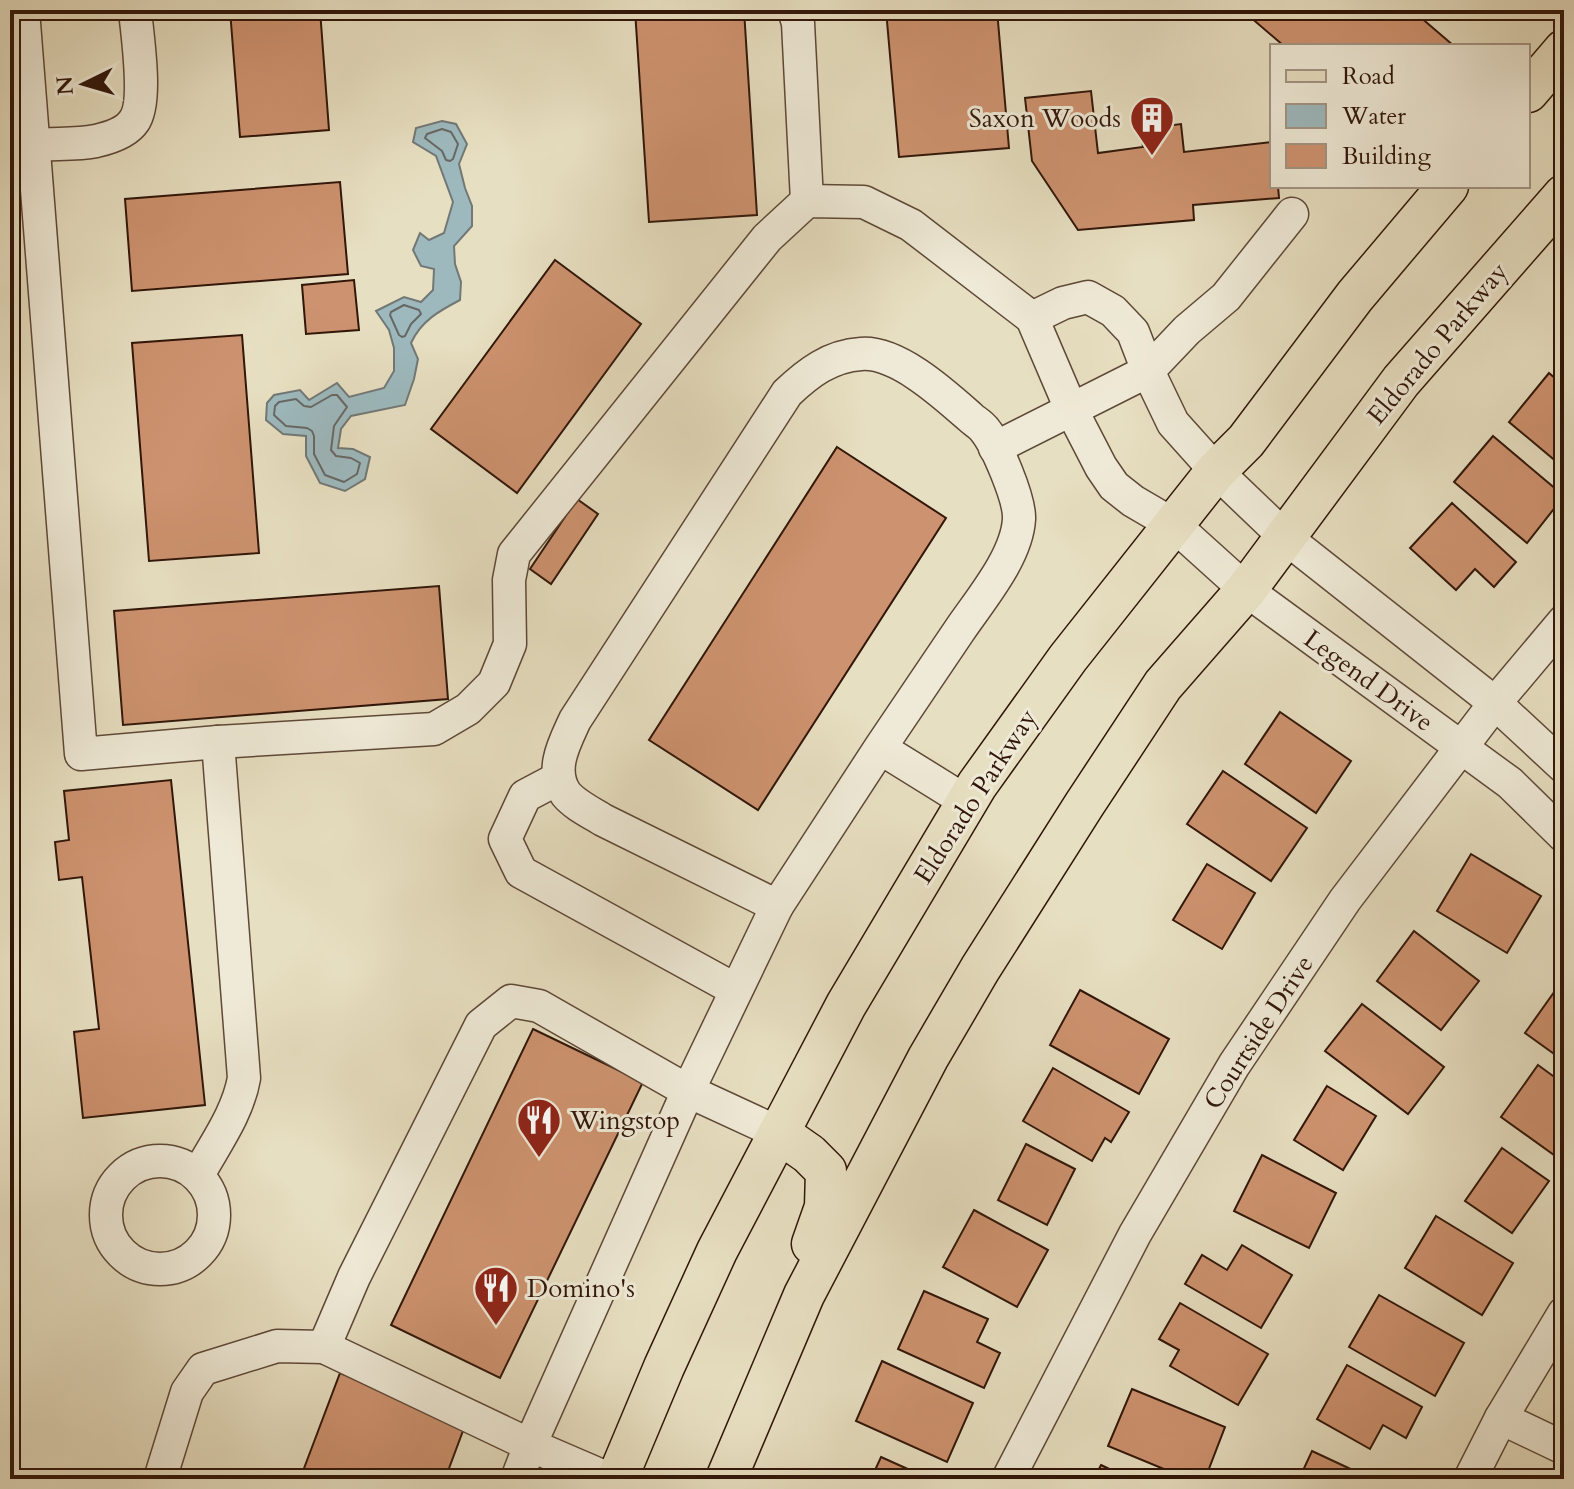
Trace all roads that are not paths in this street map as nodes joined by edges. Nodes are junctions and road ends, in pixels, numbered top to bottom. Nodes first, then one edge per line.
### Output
1 (23, 10) edge
2 (135, 10) edge
3 (794, 10) edge
4 (1564, 50) edge
5 (1530, 90) edge
6 (34, 145) junction
7 (1446, 188) edge
8 (1564, 195) edge
9 (807, 201) junction
10 (1292, 214) dead end
11 (1032, 318) junction
12 (1148, 371) junction
13 (1071, 409) junction
14 (995, 448) junction
15 (1216, 471) junction
16 (1174, 525) junction
17 (1286, 538) junction
18 (1246, 590) junction
19 (1564, 621) edge
20 (1495, 703) junction
21 (218, 742) junction
22 (880, 748) junction
23 (1461, 748) junction
24 (1564, 767) edge
25 (559, 778) junction
26 (967, 802) junction
27 (1564, 836) edge
28 (777, 906) junction
29 (736, 990) junction
30 (688, 1091) junction
31 (779, 1133) junction
32 (198, 1175) dead end
33 (1564, 1313) edge
34 (324, 1347) junction
35 (760, 1397) junction
36 (1501, 1418) junction
37 (530, 1445) junction
38 (1564, 1448) edge
39 (160, 1479) edge
40 (517, 1479) edge
41 (609, 1479) edge
42 (617, 1479) edge
43 (726, 1479) edge
44 (1008, 1479) edge
45 (1470, 1479) edge

1 - 6 street
2 - 6 street
3 - 9 street
4 - 5 main road
6 - 21 street
7 - 15 main road, Eldorado Parkway
8 - 17 main road, Eldorado Parkway
9 - 11 street
9 - 21 street
10 - 12 street
11 - 12 street
11 - 13 street, Legend Drive
12 - 13 street
12 - 15 street
13 - 14 street
13 - 16 street, Legend Drive
14 - 22 street
14 - 25 street
15 - 16 main road, Eldorado Parkway
15 - 17 street
16 - 18 street, Legend Drive
16 - 26 main road, Eldorado Parkway
17 - 18 main road, Eldorado Parkway
17 - 20 street
18 - 23 street, Legend Drive
18 - 35 main road, Eldorado Parkway
19 - 20 street, Courtside Drive
20 - 23 street, Courtside Drive
20 - 24 street
21 - 32 street
22 - 26 street
22 - 28 street
23 - 27 street, Legend Drive
23 - 44 street, Courtside Drive
25 - 28 street
25 - 29 street
26 - 31 main road, Eldorado Parkway
28 - 29 street
29 - 30 street
30 - 31 street
30 - 34 street
30 - 37 street
31 - 35 main road
31 - 42 main road, Eldorado Parkway
33 - 36 street
34 - 37 street
34 - 39 street
35 - 43 main road, Eldorado Parkway
36 - 38 street
36 - 45 street
37 - 40 street
37 - 41 street

